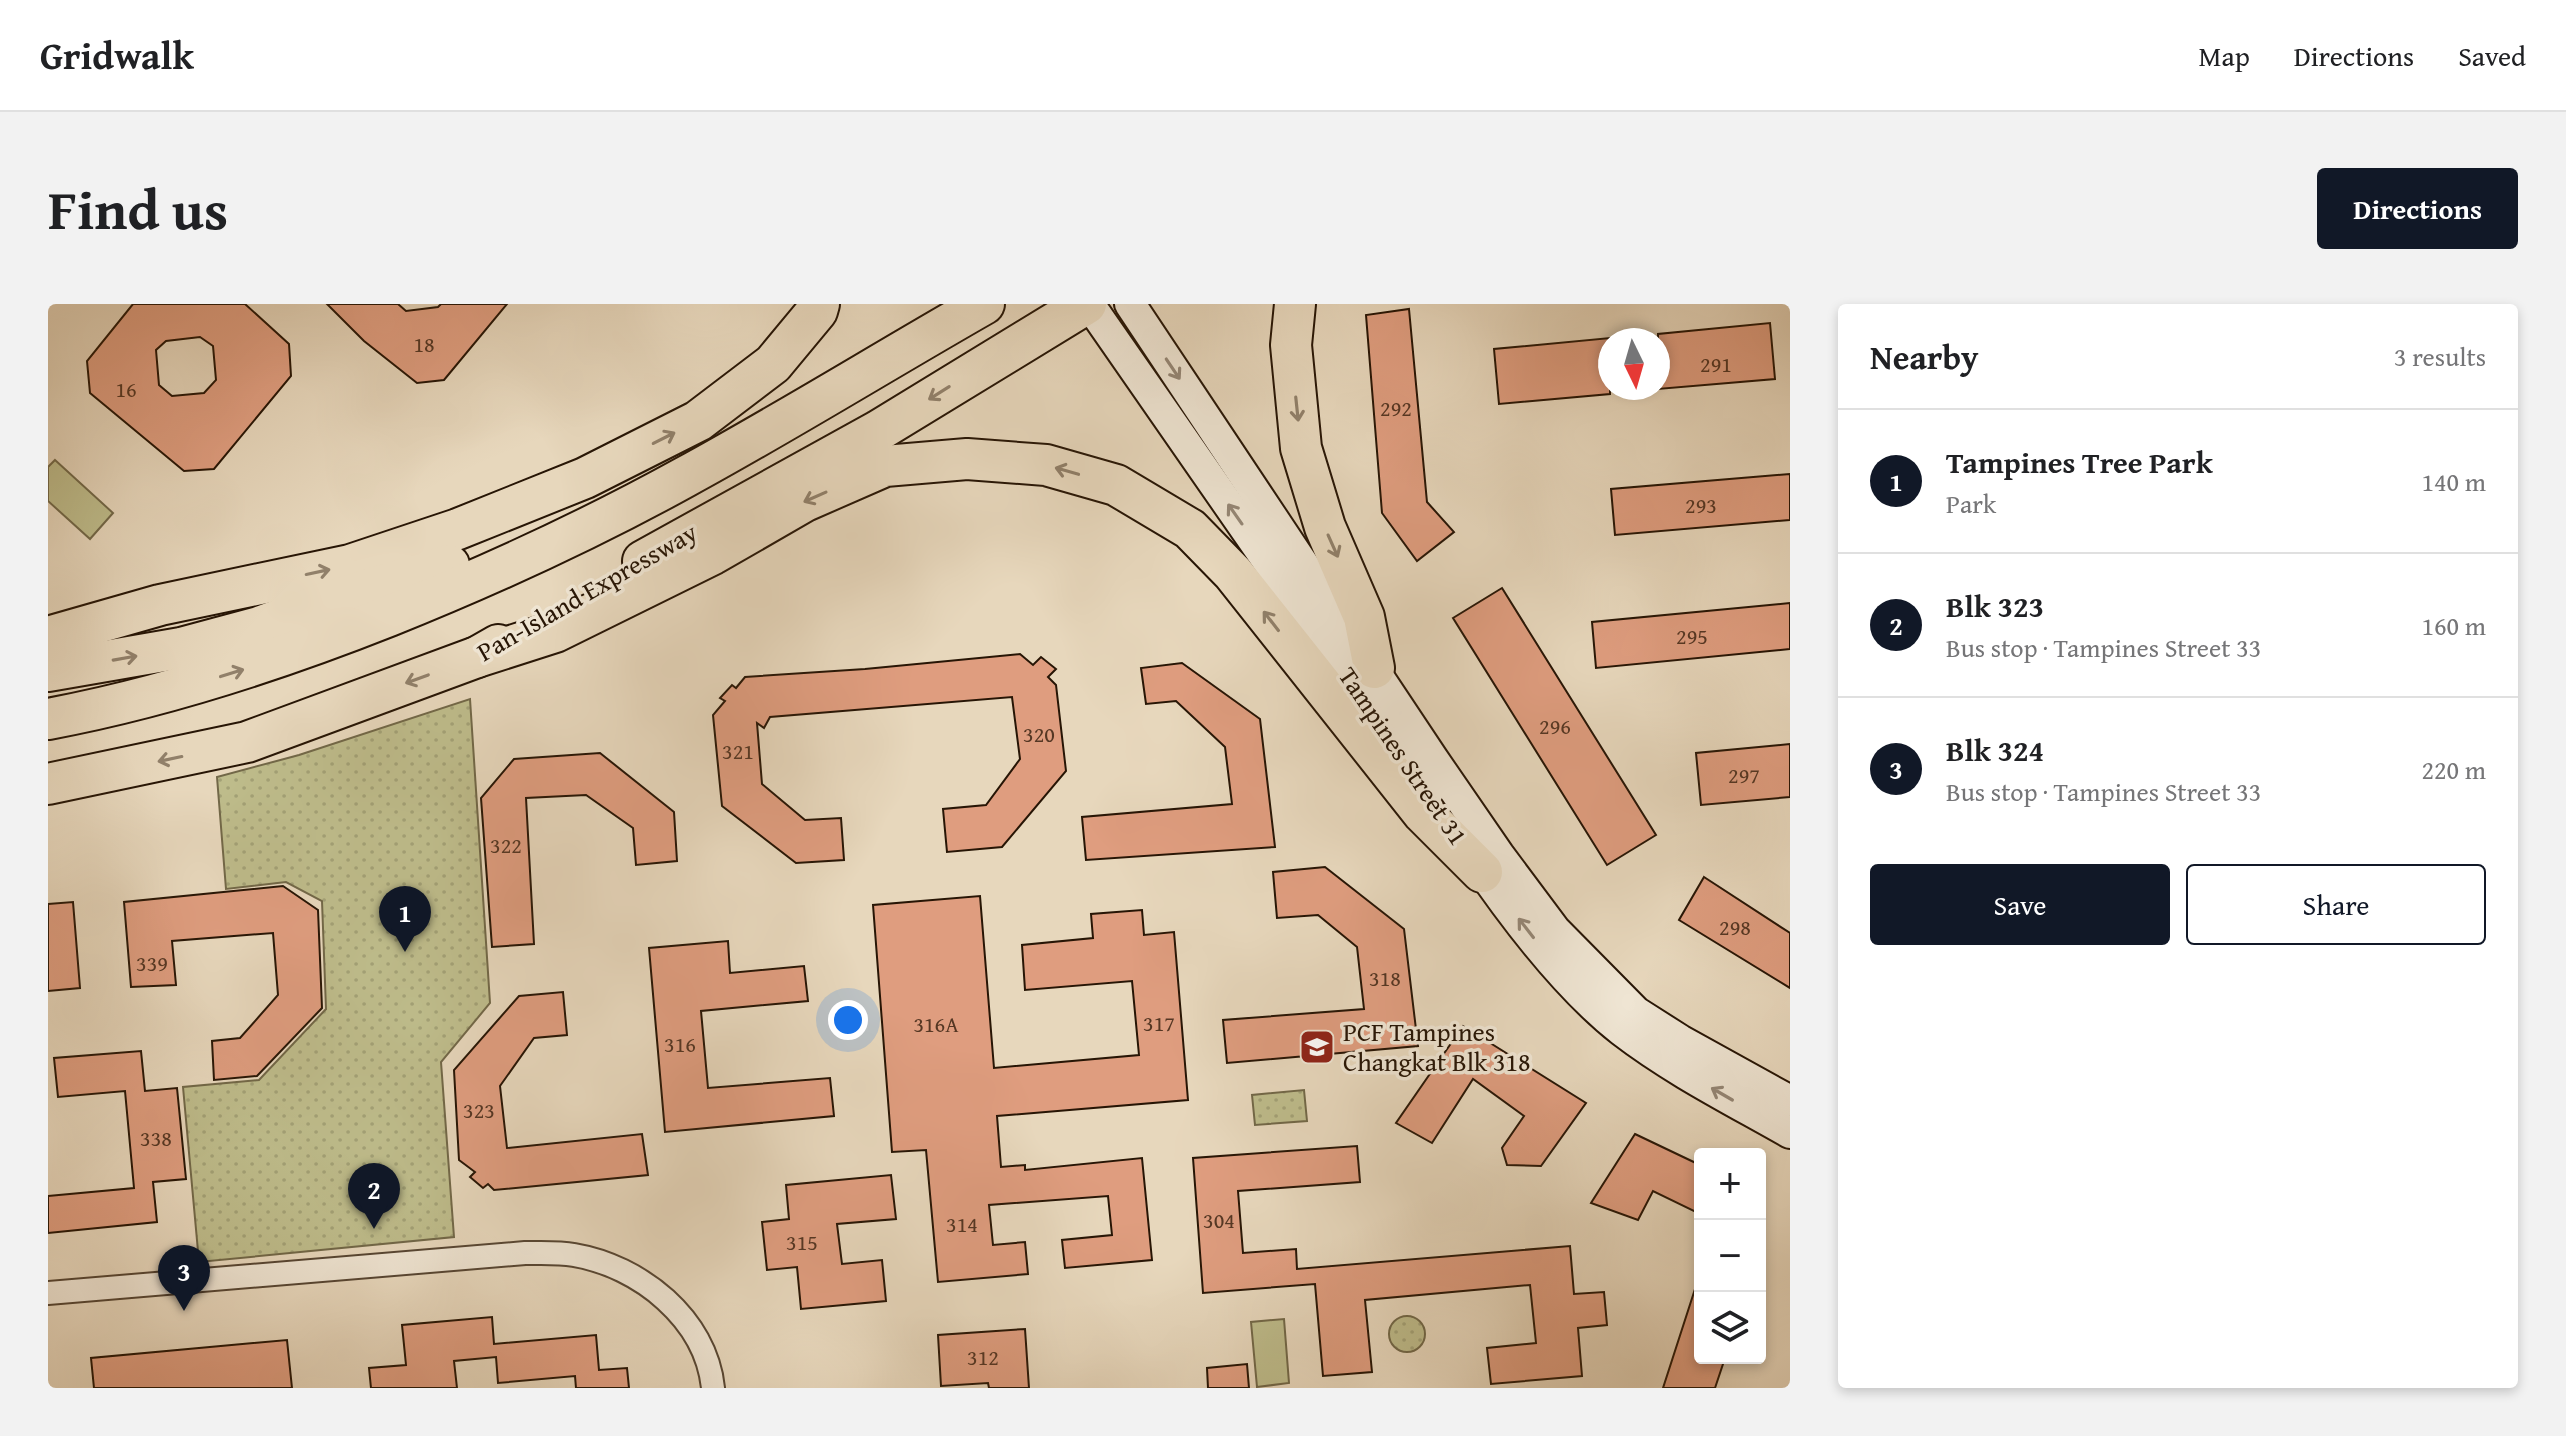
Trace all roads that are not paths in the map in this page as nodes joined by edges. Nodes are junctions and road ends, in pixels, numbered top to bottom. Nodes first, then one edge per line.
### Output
1 (819, 304) edge
2 (984, 304) edge
3 (1087, 304) edge
4 (1130, 304) edge
5 (1295, 304) edge
6 (845, 383) junction
7 (330, 601) junction
8 (160, 605) junction
9 (48, 637) edge
10 (477, 657) junction
11 (1374, 668) junction
12 (48, 671) edge
13 (48, 719) edge
14 (48, 784) edge
15 (1482, 872) junction
16 (1790, 1101) edge
17 (1790, 1133) edge
18 (48, 1293) edge
19 (713, 1388) edge

8 -> 1 highway
2 - 6 highway, Pan-Island Expressway
3 -> 10 highway, Pan-Island Expressway
15 -> 3 main road, Tampines Street 31
4 -> 11 main road, Tampines Street 31
5 -> 11 highway
6 - 7 highway
13 -> 6 highway, Pan-Island Expressway
7 - 8 highway
12 -> 7 highway
8 - 9 highway
10 -> 14 highway, Pan-Island Expressway
15 -> 10 highway
11 - 16 main road, Tampines Street 31
17 -> 15 main road, Tampines Street 31
18 - 19 street

